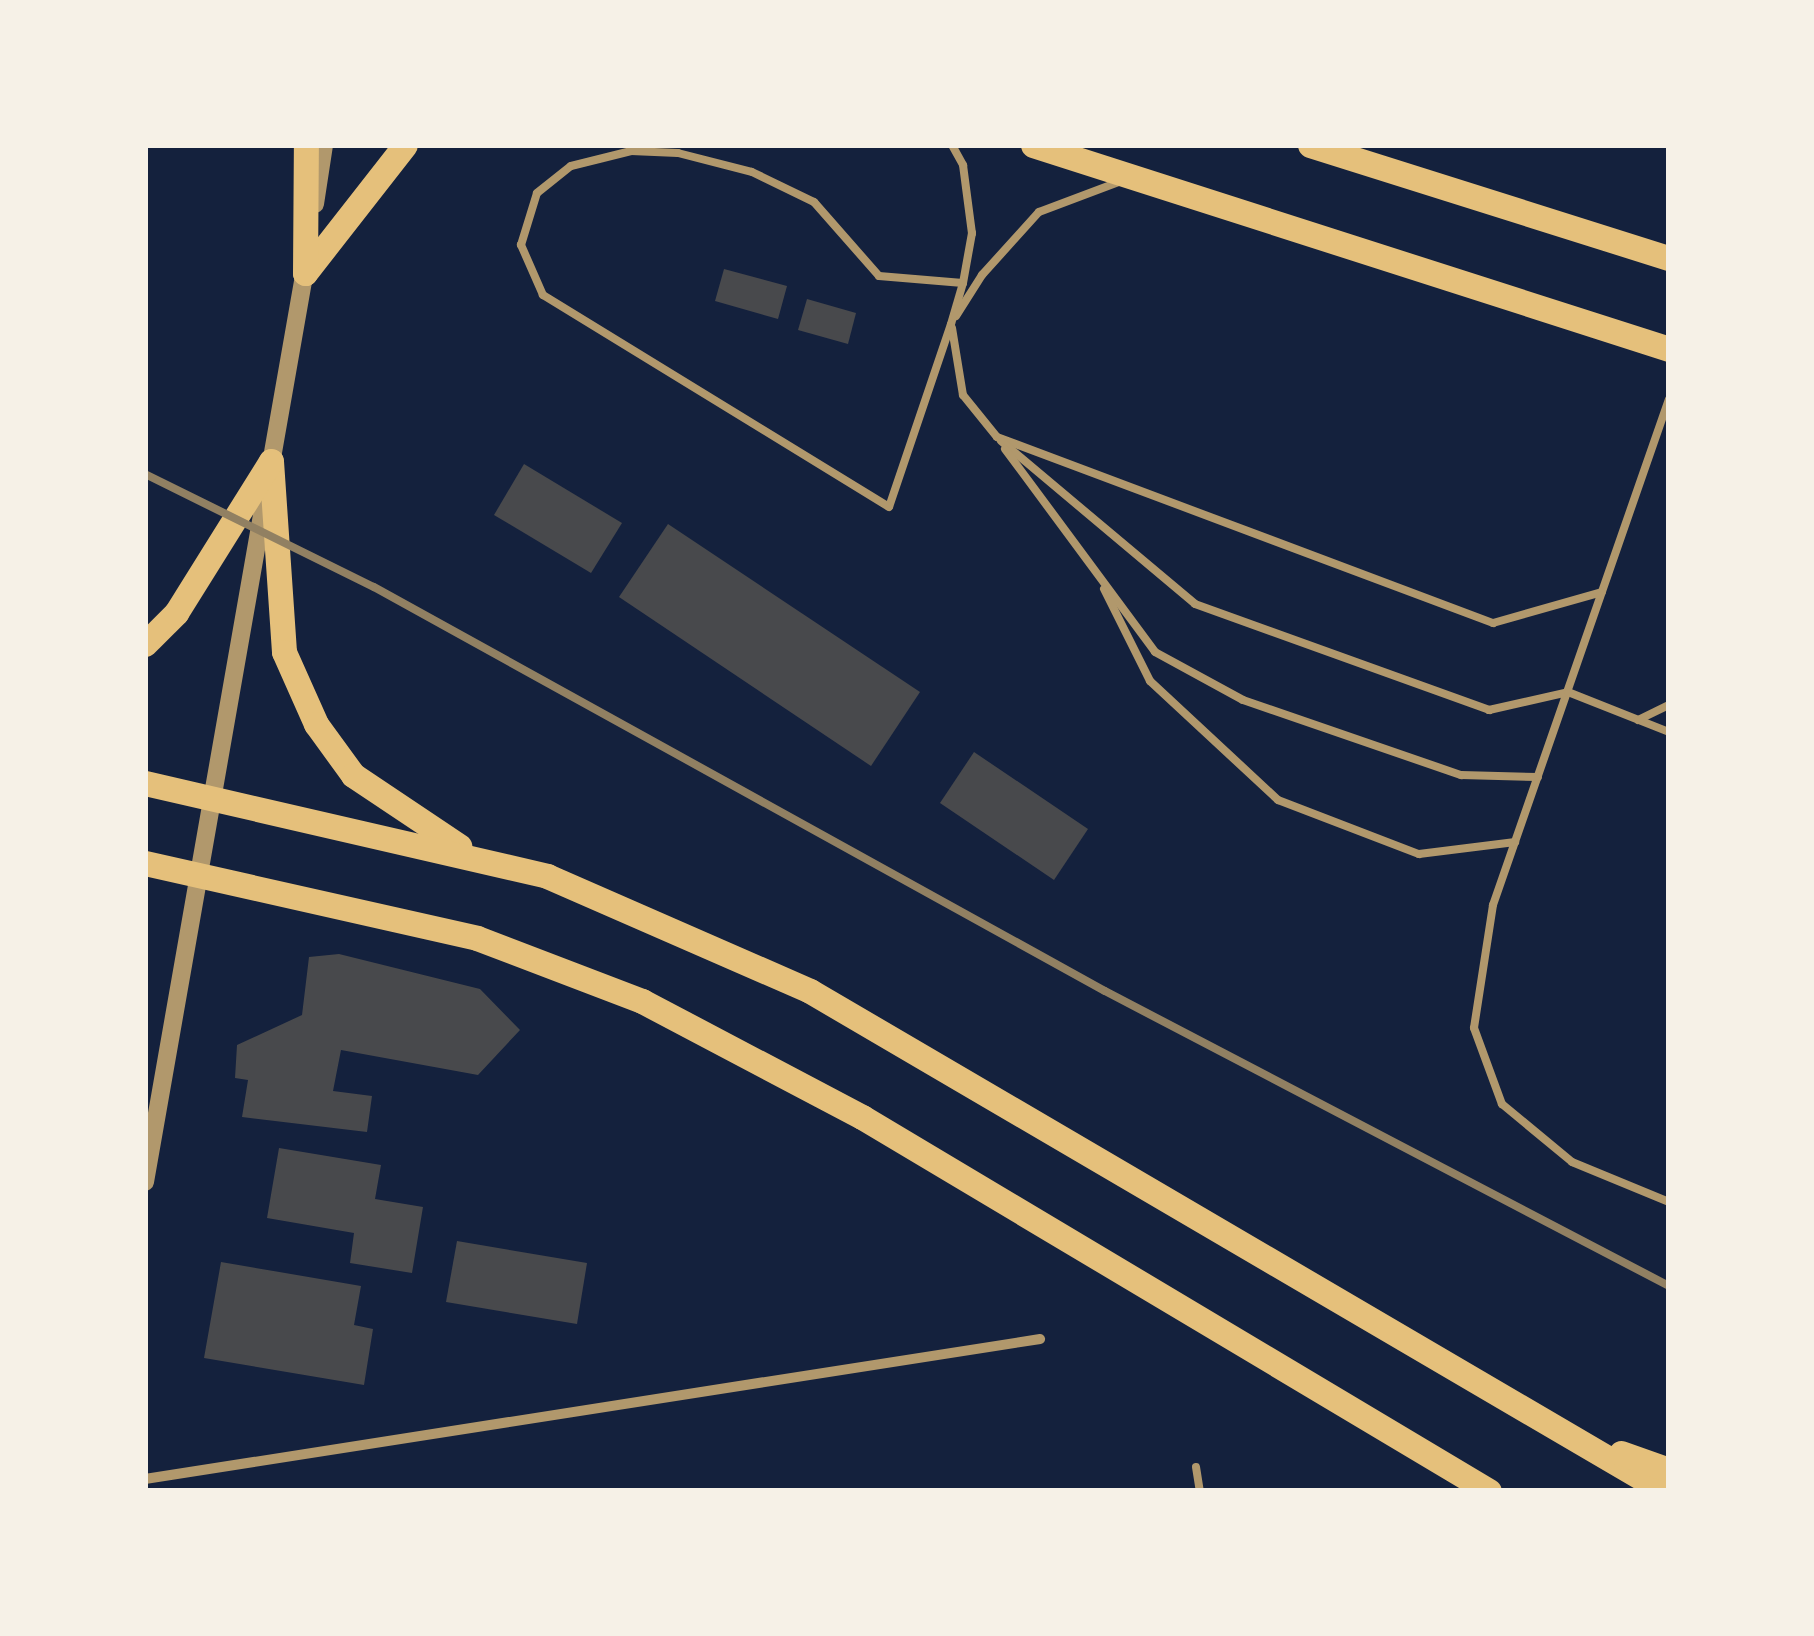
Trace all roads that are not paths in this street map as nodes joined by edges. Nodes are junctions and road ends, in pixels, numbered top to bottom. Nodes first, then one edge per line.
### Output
1 (306, 145) edge
2 (324, 145) edge
3 (405, 145) edge
4 (952, 145) edge
5 (1033, 145) edge
6 (1310, 145) edge
7 (1130, 178) junction
8 (1669, 258) edge
9 (305, 273) junction
10 (963, 283) junction
11 (951, 324) junction
12 (1669, 349) edge
13 (1669, 398) edge
14 (997, 437) junction
15 (271, 461) junction
16 (1096, 571) junction
17 (1602, 592) junction
18 (145, 644) edge
19 (1568, 692) junction
20 (1669, 705) edge
21 (1638, 720) junction
22 (1669, 732) edge
23 (1538, 776) junction
24 (145, 783) edge
25 (212, 797) junction
26 (1515, 842) junction
27 (470, 853) junction
28 (145, 863) edge
29 (202, 875) junction
30 (145, 1182) edge
31 (1669, 1202) edge
32 (1040, 1339) dead end
33 (1564, 1433) junction
34 (1196, 1468) dead end
35 (1669, 1470) edge
36 (145, 1479) edge
37 (1200, 1491) edge
38 (1489, 1491) edge
39 (1664, 1491) edge

1 - 9 main road
2 - 9 street
3 - 9 main road
4 - 10 lane
5 - 7 main road
6 - 8 main road
7 - 11 lane
7 - 12 main road
9 - 15 street
10 - 11 lane
10 - 11 lane
11 - 14 lane
13 - 17 lane
14 - 16 lane
14 - 17 lane
14 - 19 lane
15 - 18 main road
15 - 25 street
15 - 27 main road
16 - 23 lane
16 - 26 lane
17 - 19 lane
19 - 21 lane
19 - 23 lane
20 - 21 lane
21 - 22 lane
23 - 26 lane
24 - 25 main road
25 - 27 main road
25 - 29 street
26 - 31 lane
27 - 33 main road
28 - 29 main road
29 - 30 street
29 - 38 main road
32 - 36 street
33 - 35 main road
33 - 39 main road
34 - 37 lane

